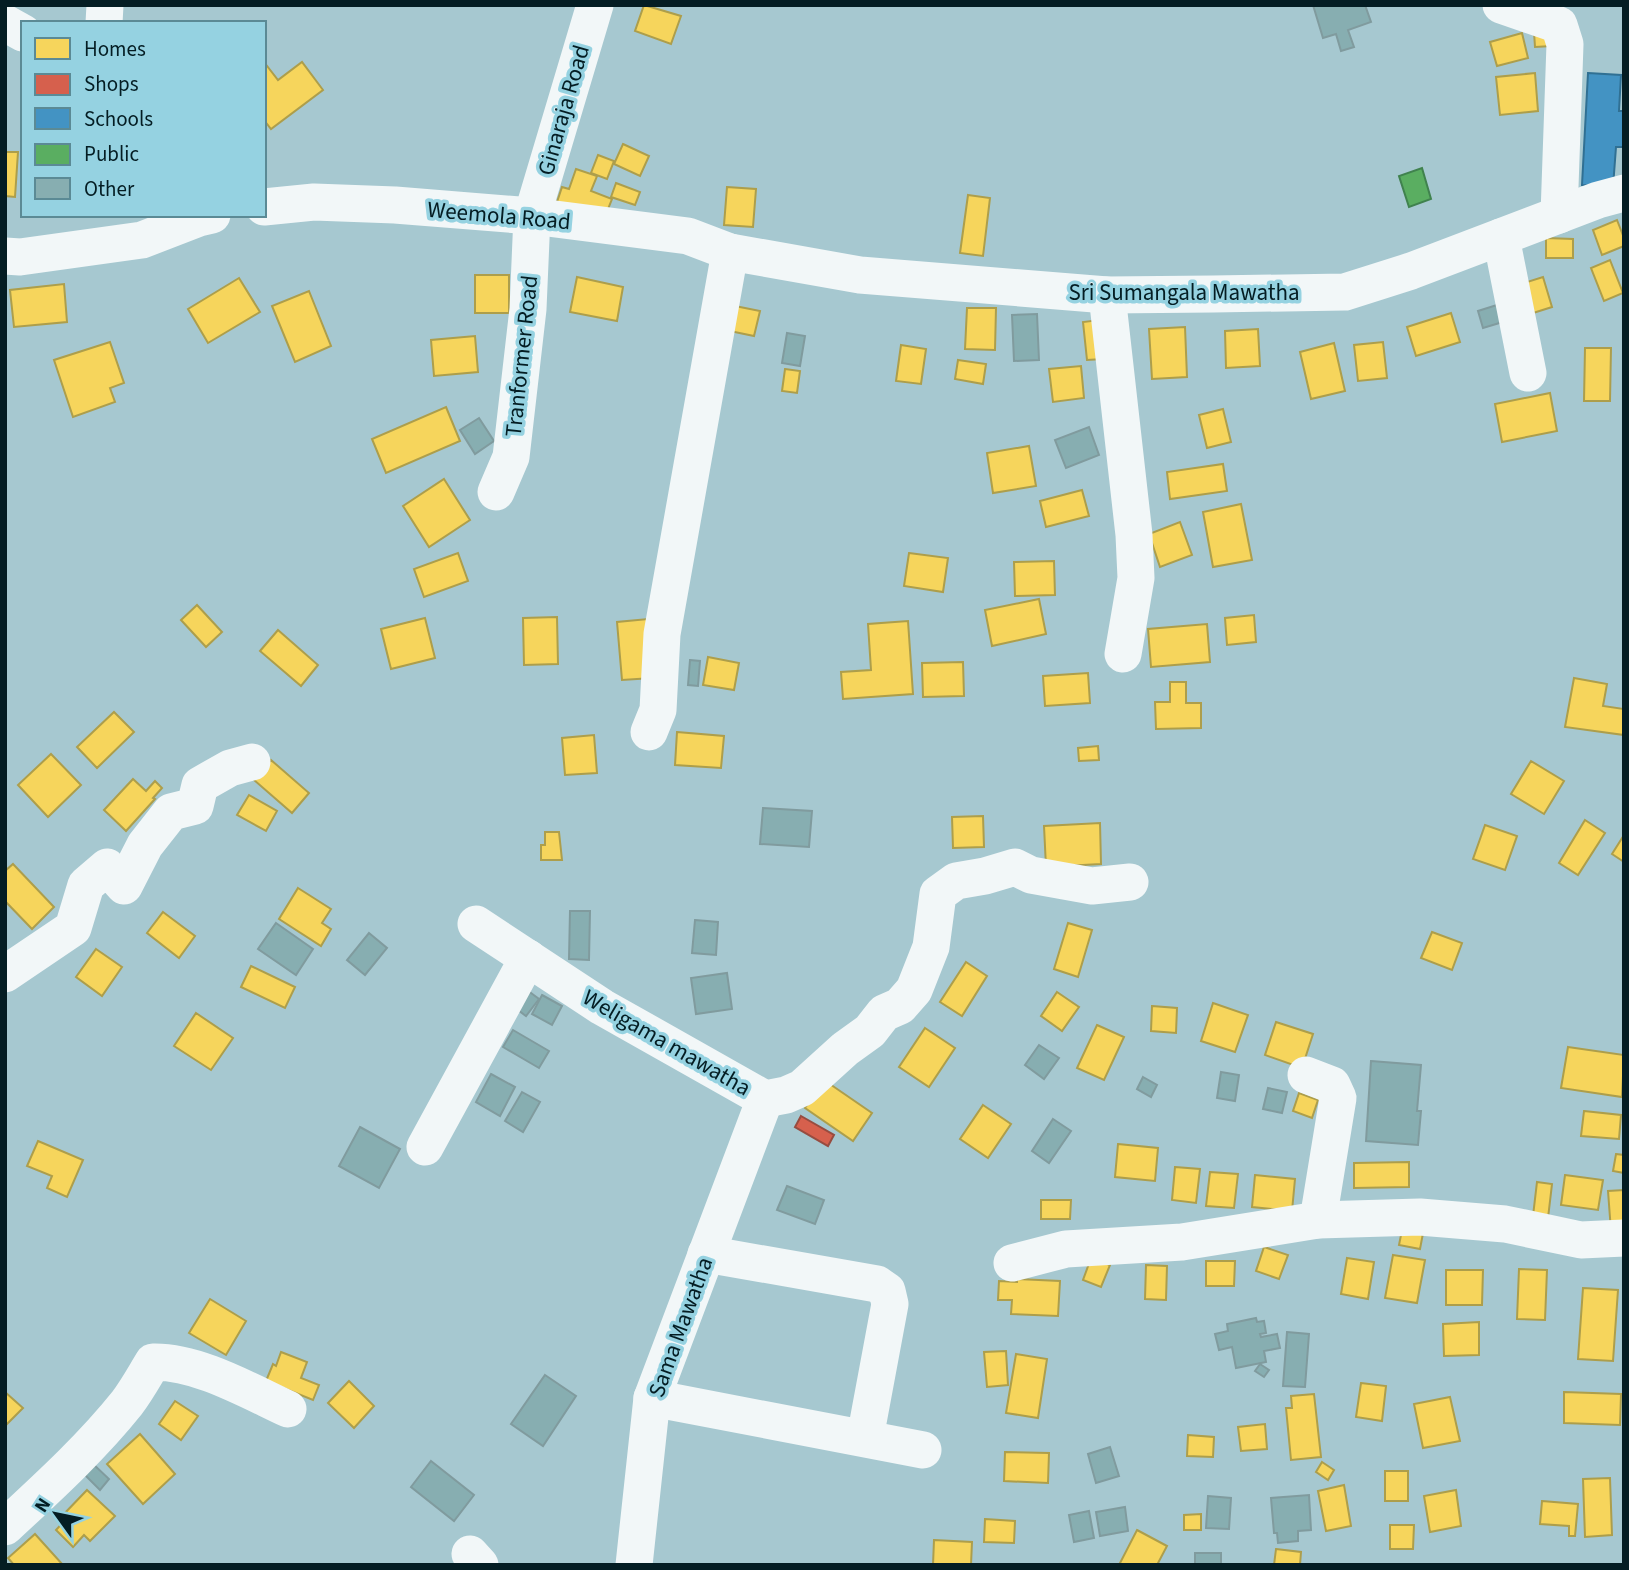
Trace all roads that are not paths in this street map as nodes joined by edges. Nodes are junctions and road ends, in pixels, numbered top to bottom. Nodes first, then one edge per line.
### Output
1 (595, 5) edge
2 (1501, 5) edge
3 (5, 23) edge
4 (21, 32) edge
5 (1624, 193) edge
6 (266, 207) edge
7 (1559, 215) junction
8 (532, 216) junction
9 (203, 217) edge
10 (140, 228) edge
11 (1502, 237) junction
12 (730, 252) junction
13 (5, 256) edge
14 (1107, 295) junction
15 (1528, 373) dead end
16 (496, 492) dead end
17 (1123, 654) dead end
18 (649, 732) dead end
19 (252, 762) dead end
20 (1130, 882) dead end
21 (476, 924) dead end
22 (528, 958) junction
23 (5, 974) edge
24 (1306, 1075) dead end
25 (765, 1099) junction
26 (425, 1147) dead end
27 (1318, 1220) junction
28 (1624, 1238) edge
29 (706, 1254) junction
30 (1012, 1263) dead end
31 (652, 1398) junction
32 (288, 1409) dead end
33 (865, 1438) junction
34 (923, 1450) dead end
35 (5, 1527) edge
36 (634, 1565) edge

1 - 8 street, Ginaraja Road
2 - 7 street
3 - 4 street
5 - 7 street, Sri Sumangala Mawatha
6 - 8 street, Weemola Road
7 - 11 street, Sri Sumangala Mawatha
8 - 12 street, Weemola Road
8 - 16 street, Tranformer Road
9 - 10 street
10 - 13 street
11 - 14 street, Sri Sumangala Mawatha
11 - 15 street
12 - 14 street, Sri Sumangala Mawatha
12 - 18 street
14 - 17 street
19 - 23 street
20 - 25 street, Weligama mawatha
21 - 22 street, Weligama mawatha
22 - 25 street, Weligama mawatha
22 - 26 street
24 - 27 street
25 - 29 street, Sama Mawatha
27 - 28 street
27 - 30 street
29 - 31 street, Sama Mawatha
29 - 33 street
31 - 33 street
31 - 36 street, Sama Mawatha
32 - 35 street
33 - 34 street

